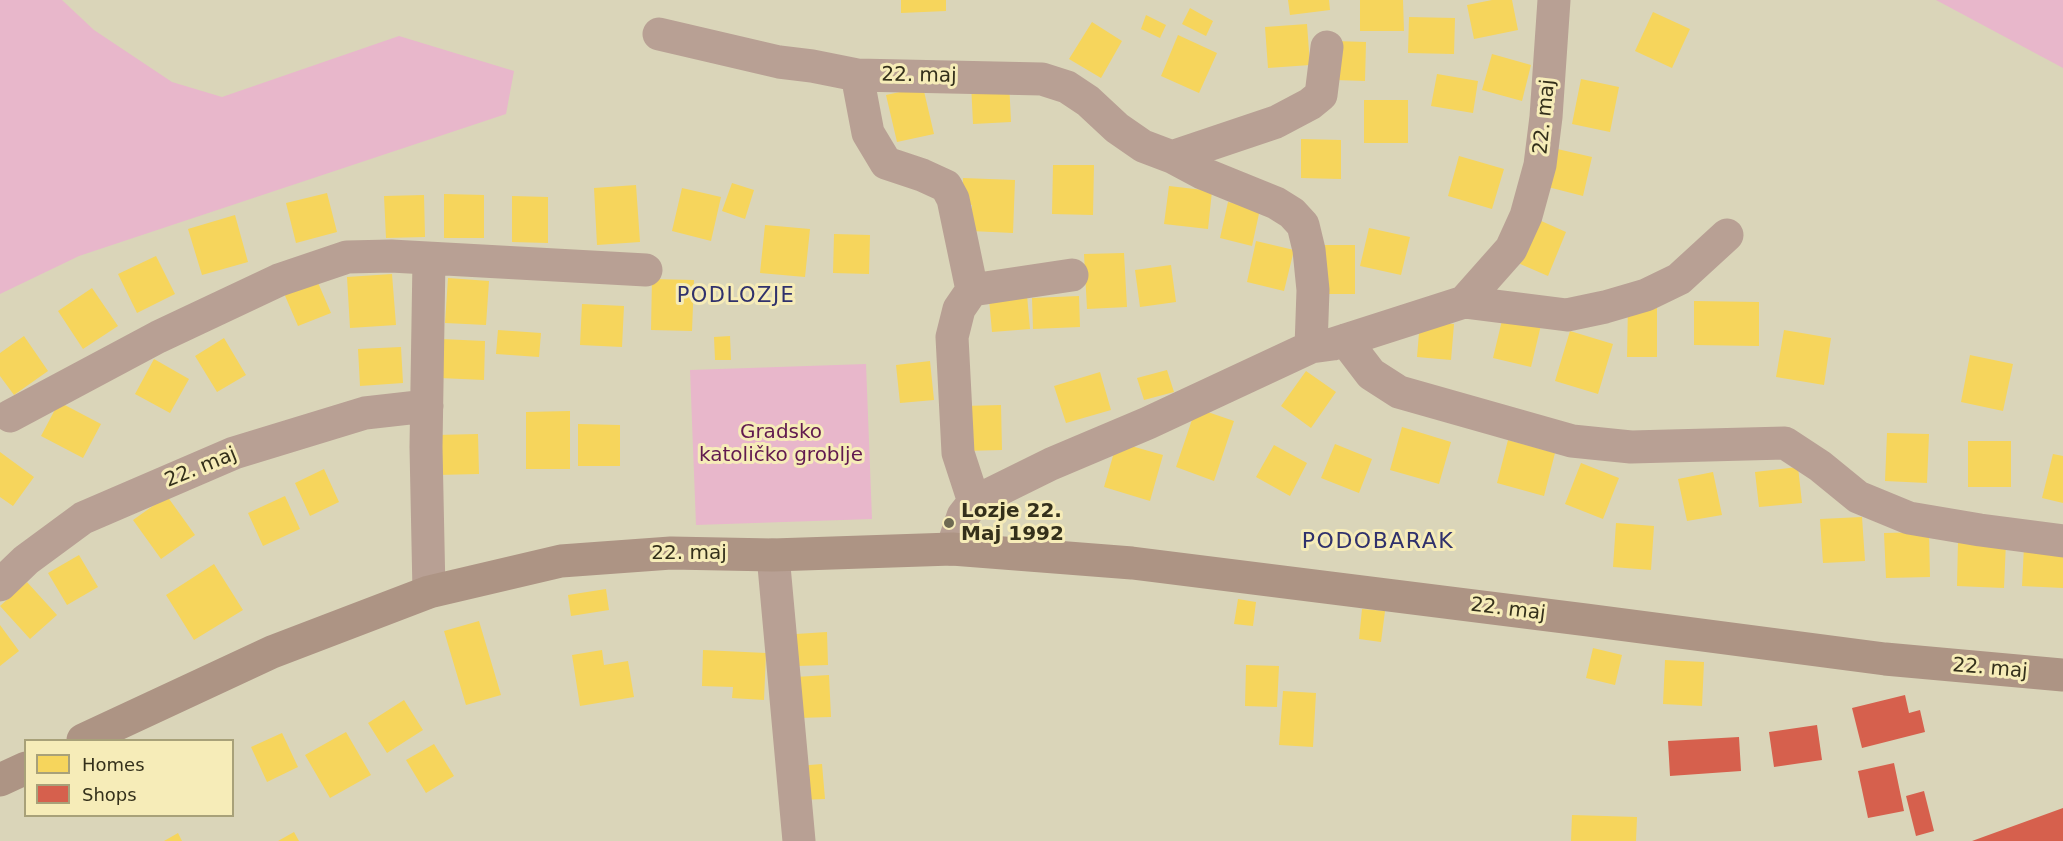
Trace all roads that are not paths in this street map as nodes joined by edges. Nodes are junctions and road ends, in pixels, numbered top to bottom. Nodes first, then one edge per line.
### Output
1 (1554, 0) edge
2 (659, 34) dead end
3 (1327, 47) dead end
4 (857, 75) junction
5 (1172, 157) junction
6 (1727, 235) dead end
7 (429, 259) junction
8 (646, 270) dead end
9 (1072, 275) dead end
10 (972, 290) junction
11 (1464, 302) junction
12 (1345, 340) junction
13 (1311, 347) junction
14 (427, 406) junction
15 (10, 416) dead end
16 (974, 502) junction
17 (2063, 541) edge
18 (952, 549) junction
19 (773, 555) junction
20 (0, 585) edge
21 (429, 592) junction
22 (2063, 675) edge
23 (87, 739) edge
24 (24, 769) edge
25 (0, 780) edge
26 (799, 841) edge

1 - 11 street, 22. maj
2 - 4 street
3 - 5 street
4 - 5 street, 22. maj
4 - 10 street, 22. maj
5 - 13 street, 22. maj
6 - 11 street
7 - 8 street
7 - 14 street
7 - 15 street
9 - 10 street
10 - 16 street
11 - 12 street
12 - 13 street
12 - 17 street
13 - 16 street
14 - 20 street, 22. maj
14 - 21 street
16 - 18 street
18 - 19 main road, 22. maj
18 - 22 main road, 22. maj
19 - 21 main road, 22. maj
19 - 26 street
21 - 23 main road, 22. maj
24 - 25 main road

